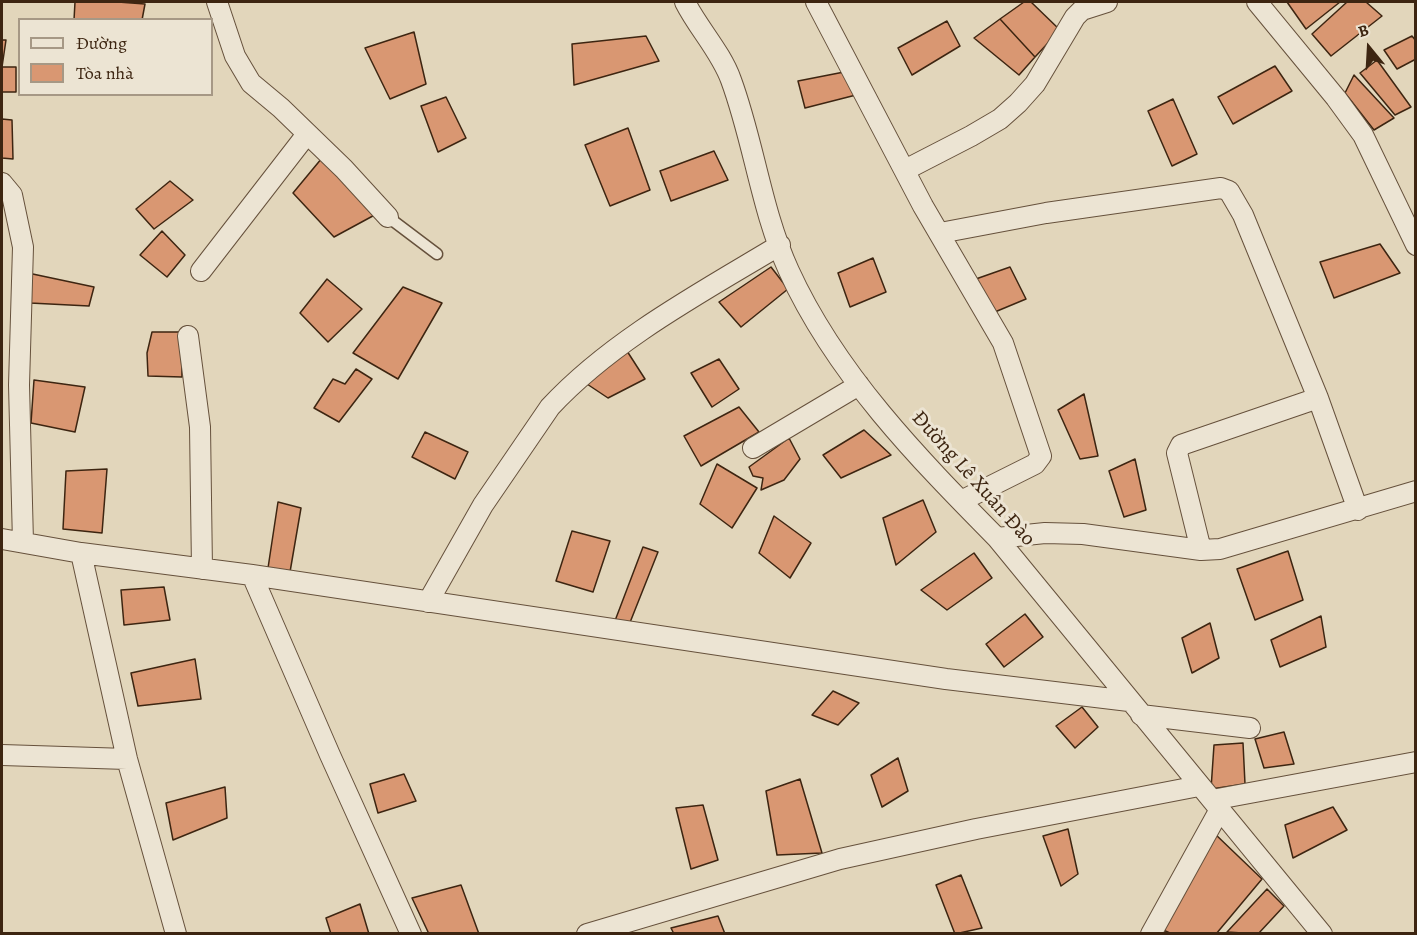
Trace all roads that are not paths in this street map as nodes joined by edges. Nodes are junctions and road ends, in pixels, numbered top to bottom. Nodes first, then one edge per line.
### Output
1 (217, 2) edge
2 (685, 2) edge
3 (816, 2) edge
4 (1107, 2) edge
5 (1257, 2) edge
6 (307, 134) junction
7 (905, 170) junction
8 (2, 183) edge
9 (388, 217) joint
10 (940, 233) junction
11 (780, 245) junction
12 (1416, 245) edge
13 (437, 254) dead end
14 (201, 272) dead end
15 (188, 336) dead end
16 (859, 385) junction
17 (1318, 398) junction
18 (753, 448) dead end
19 (1416, 490) edge
20 (961, 501) junction
21 (1358, 510) junction
22 (997, 537) junction
23 (2, 539) edge
24 (23, 542) junction
25 (1202, 550) junction
26 (81, 553) junction
27 (202, 569) junction
28 (252, 575) junction
29 (428, 602) junction
30 (1135, 708) junction
31 (1250, 728) dead end
32 (2, 754) edge
33 (127, 759) junction
34 (1416, 762) edge
35 (1210, 799) junction
36 (654, 925) edge
37 (176, 933) edge
38 (411, 933) edge
39 (587, 933) edge
40 (1151, 933) edge
41 (1322, 933) edge

1 - 6 street
2 - 11 street, Đường Lê Xuân Đào
3 - 7 street
4 - 7 street
5 - 12 street
6 - 9 street
6 - 14 street
7 - 10 street
8 - 24 street
9 - 13 lane
10 - 17 street
10 - 20 street
11 - 16 street, Đường Lê Xuân Đào
11 - 29 street
15 - 27 street
16 - 18 street
16 - 20 street, Đường Lê Xuân Đào
17 - 21 street
17 - 25 street
19 - 21 street
20 - 22 street, Đường Lê Xuân Đào
21 - 25 street
22 - 25 street
22 - 30 street, Đường Lê Xuân Đào
23 - 24 street
24 - 26 street
26 - 27 street
26 - 33 street
27 - 28 street
28 - 29 street
28 - 38 street
29 - 30 street
30 - 31 street
30 - 35 street, Đường Lê Xuân Đào
32 - 33 street
33 - 37 street
34 - 35 street
35 - 36 street
35 - 40 street
35 - 41 street, Đường Lê Xuân Đào
36 - 39 street

